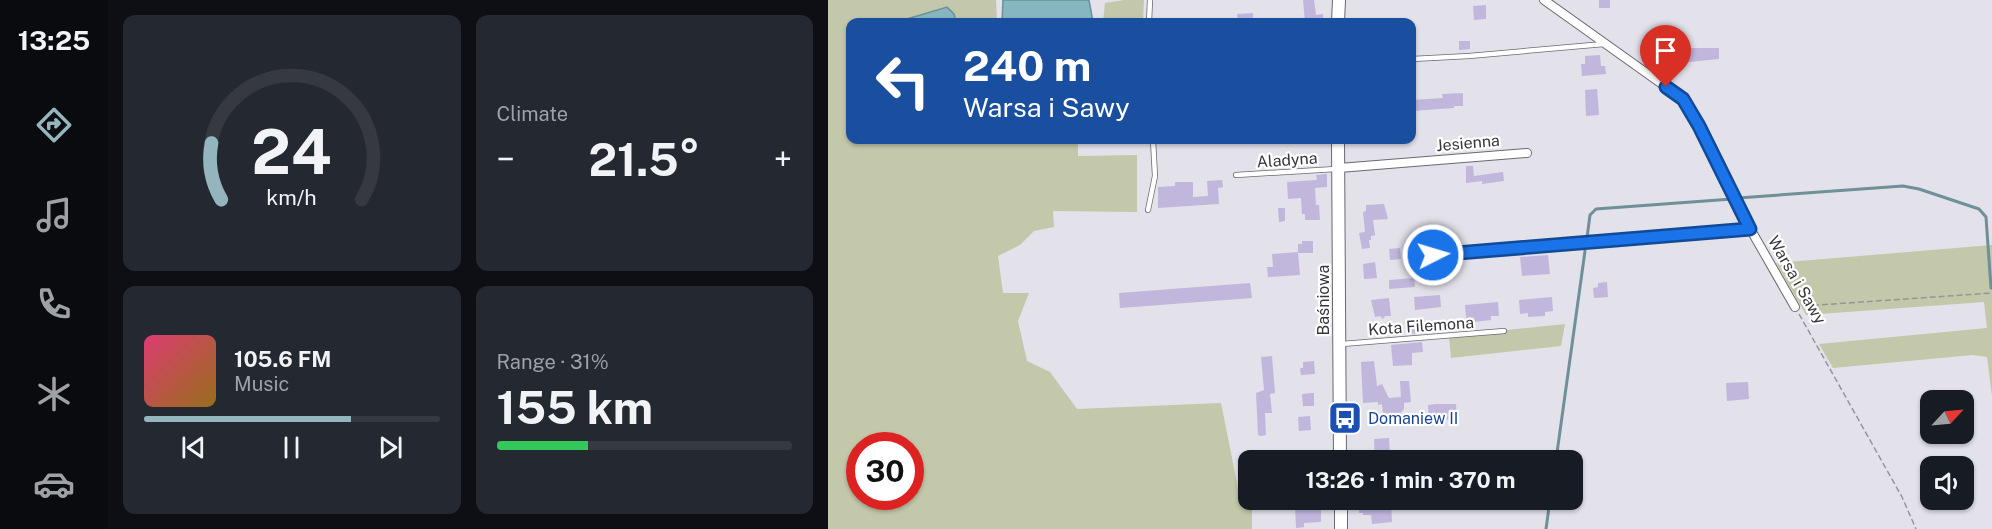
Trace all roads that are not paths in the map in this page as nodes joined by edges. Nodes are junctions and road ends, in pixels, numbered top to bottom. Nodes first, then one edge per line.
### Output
1 (1150, 0) edge
2 (1339, 0) edge
3 (1544, 0) edge
4 (1149, 18) edge
5 (1338, 18) edge
6 (1604, 44) junction
7 (1416, 59) edge
8 (1153, 144) edge
9 (1338, 144) edge
10 (1527, 153) dead end
11 (1339, 168) junction
12 (1236, 176) dead end
13 (1148, 210) dead end
14 (1750, 229) junction
15 (1433, 255) dead end
16 (1795, 307) road end
17 (1504, 331) dead end
18 (1339, 344) junction
19 (1340, 450) edge
20 (1341, 510) edge
21 (1341, 529) edge

1 - 4 lane
2 - 5 main road
3 - 6 street, Warsa i Sawy
6 - 7 lane
6 - 14 street, Warsa i Sawy
8 - 13 lane
9 - 11 main road, Baśniowa
10 - 11 street, Jesienna
11 - 12 lane, Aladyna
11 - 18 main road, Baśniowa
14 - 15 street
14 - 16 street, Warsa i Sawy
17 - 18 lane, Kota Filemona
18 - 19 main road, Baśniowa
20 - 21 main road

